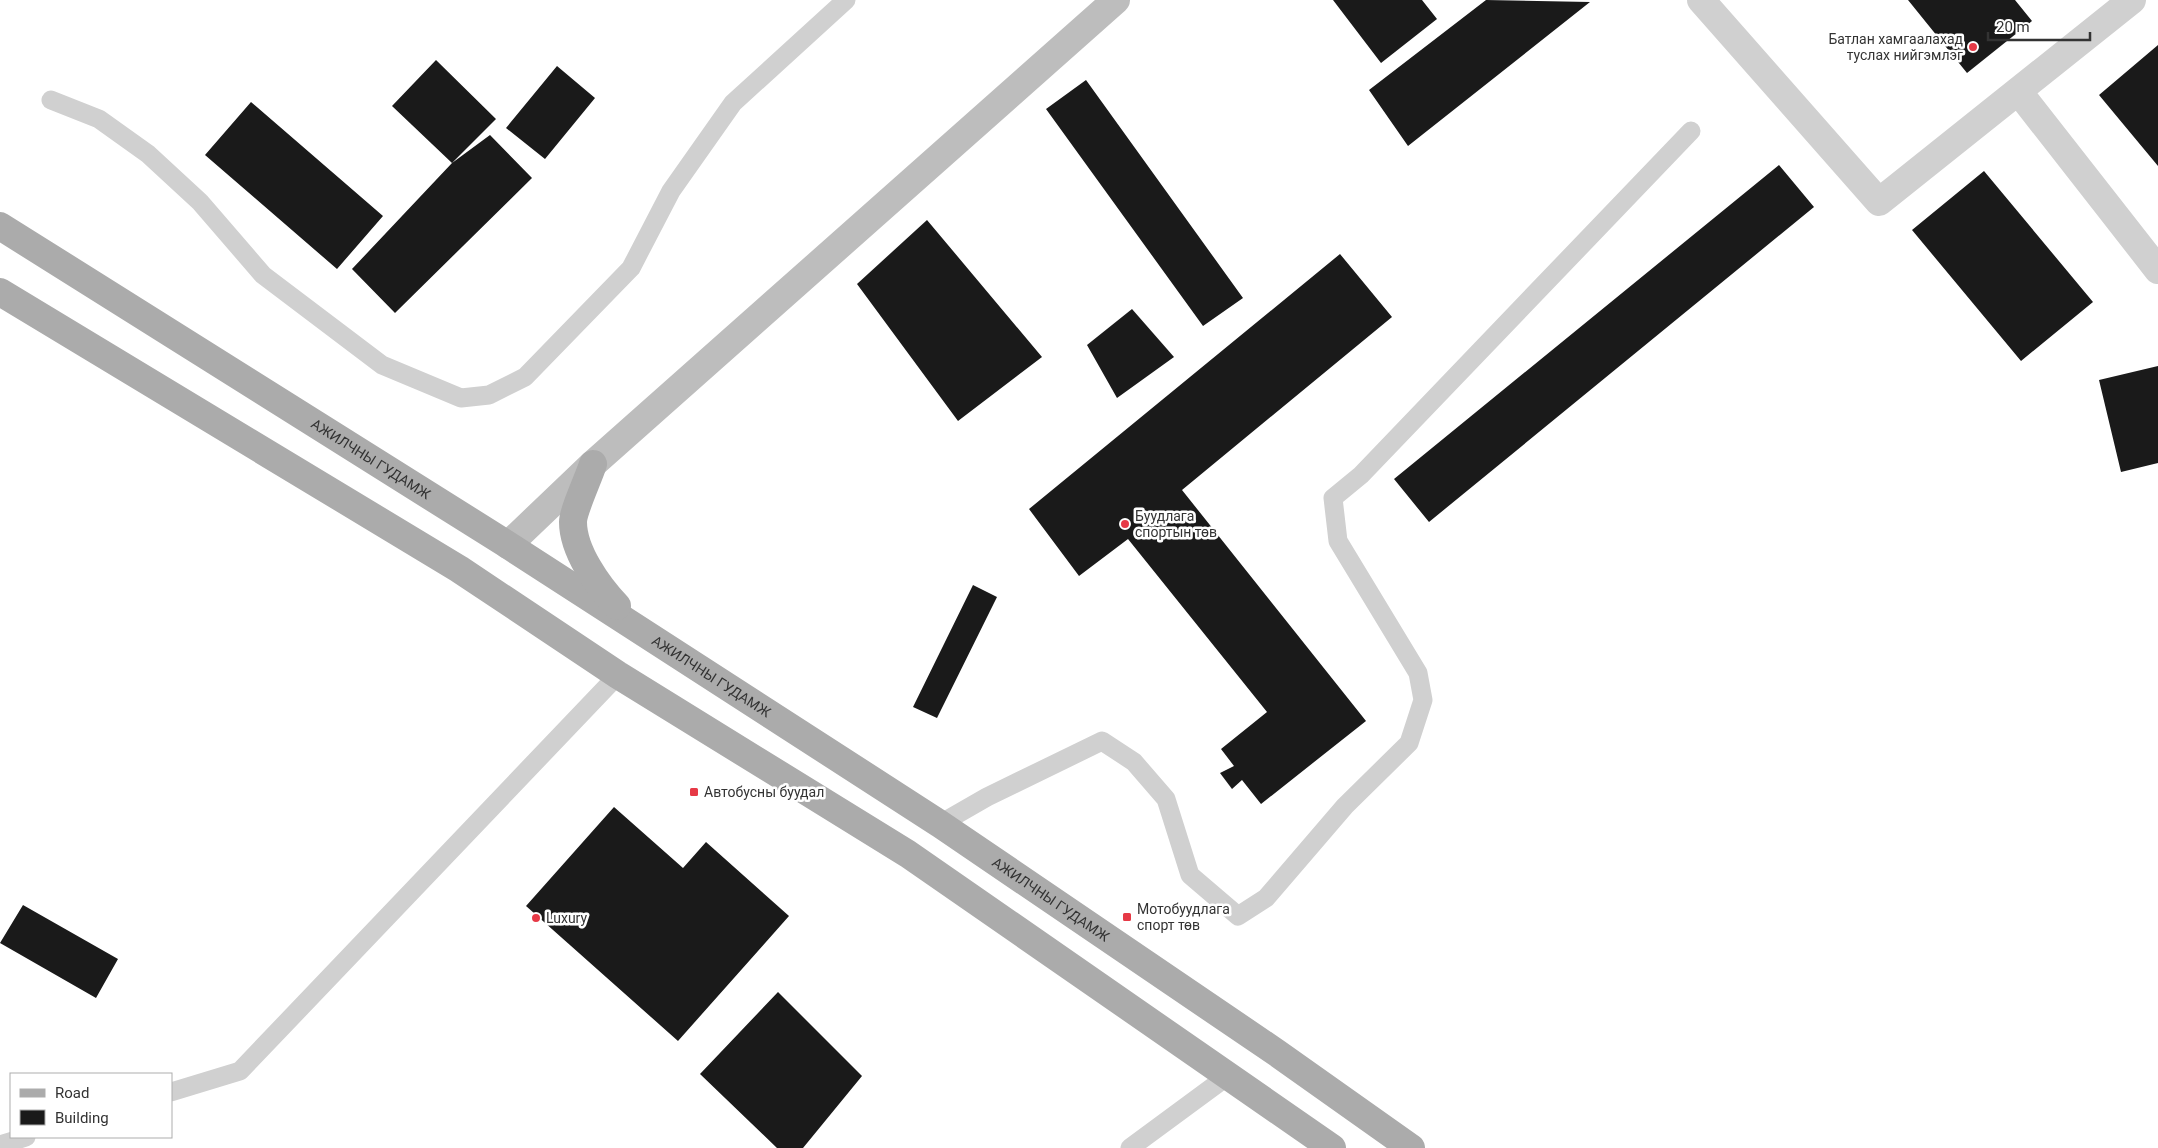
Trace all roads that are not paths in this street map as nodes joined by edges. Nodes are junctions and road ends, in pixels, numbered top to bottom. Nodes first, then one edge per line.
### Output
1 (846, 0) edge
2 (1116, 0) edge
3 (1701, 0) edge
4 (2132, 0) edge
5 (2018, 91) junction
6 (51, 100) dead end
7 (1691, 131) dead end
8 (0, 226) edge
9 (2158, 270) edge
10 (0, 292) edge
11 (593, 464) junction
12 (508, 545) junction
13 (642, 632) junction
14 (618, 675) junction
15 (940, 824) junction
16 (1229, 1075) junction
17 (172, 1092) edge
18 (23, 1138) edge
19 (0, 1145) edge
20 (1130, 1148) edge
21 (1332, 1148) edge
22 (1411, 1148) edge

1 - 6 lane
2 - 11 street
3 - 5 street
4 - 5 street
5 - 9 street
7 - 15 lane
8 - 12 main road, АЖИЛЧНЫ ГУДАМЖ
10 - 14 main road
11 - 12 street
11 - 13 main road
12 - 13 main road, АЖИЛЧНЫ ГУДАМЖ
13 - 15 main road, АЖИЛЧНЫ ГУДАМЖ
14 - 16 main road
14 - 17 lane
15 - 22 main road, АЖИЛЧНЫ ГУДАМЖ
16 - 20 lane
16 - 21 main road
18 - 19 lane

